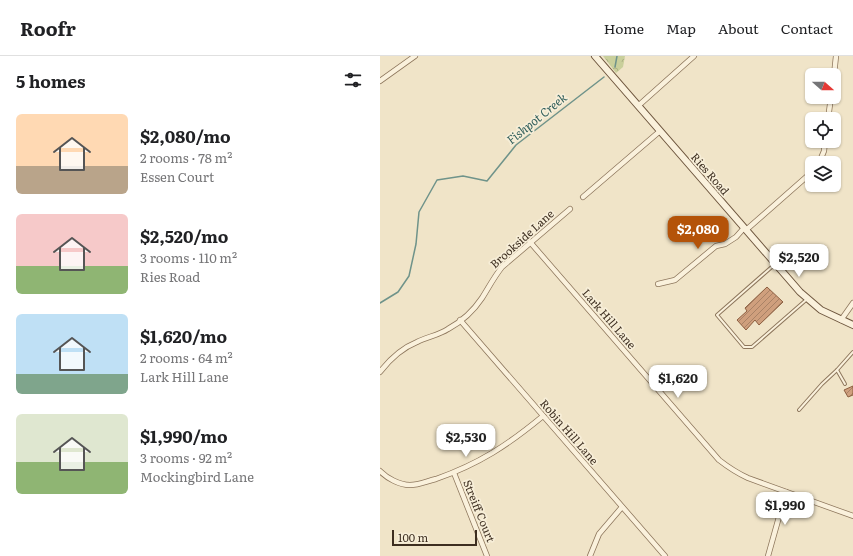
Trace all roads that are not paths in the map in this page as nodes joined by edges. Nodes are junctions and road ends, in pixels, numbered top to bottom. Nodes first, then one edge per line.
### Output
1 (415, 56) edge
2 (595, 56) edge
3 (694, 56) edge
4 (836, 56) edge
5 (835, 68) edge
6 (380, 82) edge
7 (638, 106) junction
8 (660, 131) junction
9 (805, 178) edge
10 (584, 197) dead end
11 (570, 209) dead end
12 (745, 229) junction
13 (530, 242) junction
14 (775, 264) junction
15 (658, 284) dead end
16 (807, 299) junction
17 (853, 303) edge
18 (460, 320) junction
19 (841, 320) junction
20 (853, 325) edge
21 (853, 352) edge
22 (838, 370) junction
23 (380, 372) edge
24 (845, 384) dead end
25 (799, 410) dead end
26 (543, 416) junction
27 (380, 471) edge
28 (454, 473) junction
29 (786, 492) junction
30 (622, 507) junction
31 (853, 516) edge
32 (487, 556) edge
33 (590, 556) edge
34 (665, 556) edge
35 (768, 556) edge

1 - 6 street
2 - 7 street, Ries Road
3 - 7 street
4 - 5 street
7 - 8 street, Ries Road
8 - 10 street
8 - 12 street, Ries Road
9 - 12 street
11 - 13 street, Brookside Lane
12 - 14 street, Ries Road
12 - 15 street
13 - 18 street, Brookside Lane
13 - 29 street, Lark Hill Lane
14 - 16 street, Ries Road
14 - 16 lane
16 - 19 street, Ries Road
17 - 19 street
18 - 23 street, Brookside Lane
18 - 26 street, Robin Hill Lane
19 - 20 street, Ries Road
21 - 22 lane
22 - 24 lane
22 - 25 lane
26 - 28 street
26 - 30 street, Robin Hill Lane
27 - 28 street
28 - 32 street, Streiff Court
29 - 31 street, Lark Hill Lane
29 - 35 street
30 - 33 street
30 - 34 street, Robin Hill Lane

